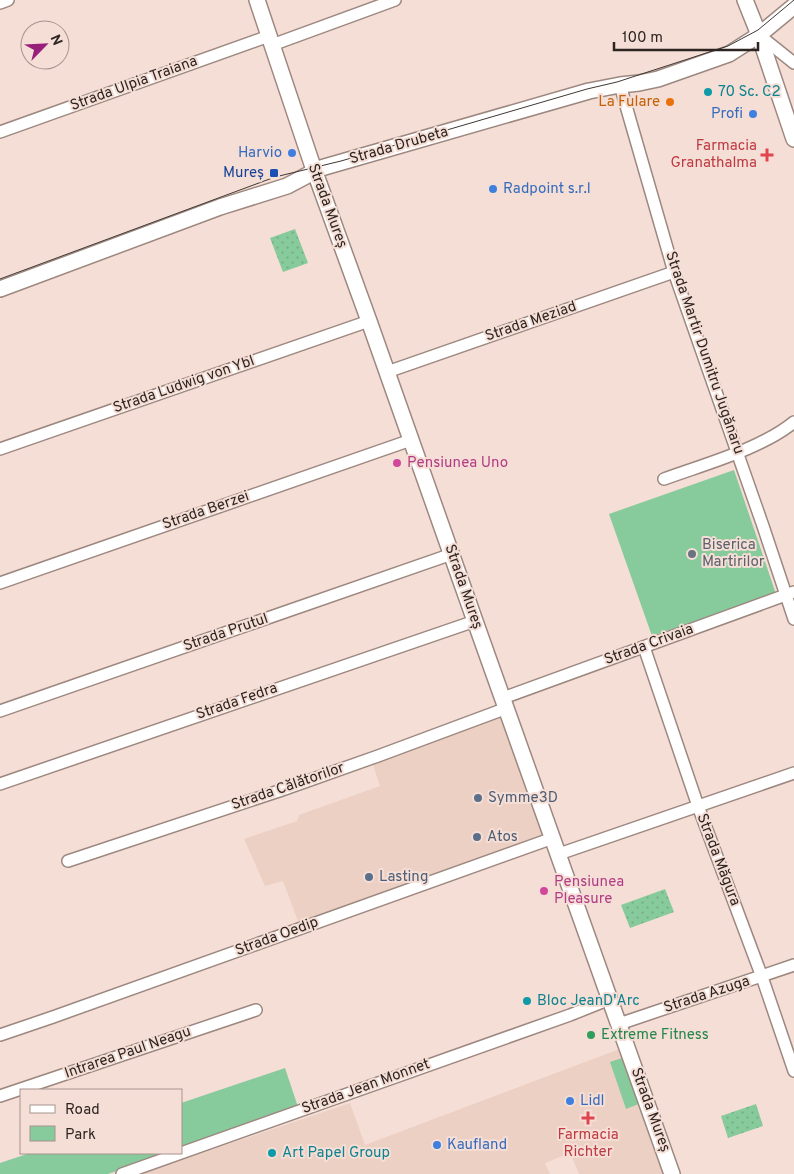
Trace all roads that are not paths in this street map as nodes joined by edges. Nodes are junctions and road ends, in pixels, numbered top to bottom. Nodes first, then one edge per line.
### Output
1 (8, 0) edge
2 (257, 0) edge
3 (395, 0) edge
4 (745, 0) edge
5 (0, 3) edge
6 (794, 6) edge
7 (759, 35) junction
8 (271, 41) junction
9 (794, 63) edge
10 (620, 85) junction
11 (0, 131) edge
12 (794, 139) edge
13 (315, 171) junction
14 (674, 272) junction
15 (0, 288) edge
16 (369, 321) junction
17 (387, 372) junction
18 (794, 422) edge
19 (411, 440) junction
20 (0, 449) edge
21 (738, 453) junction
22 (664, 479) dead end
23 (452, 554) junction
24 (0, 583) edge
25 (790, 594) edge
26 (794, 619) edge
27 (475, 621) junction
28 (644, 647) junction
29 (505, 703) junction
30 (0, 711) edge
31 (794, 773) edge
32 (0, 784) edge
33 (698, 806) junction
34 (553, 838) junction
35 (559, 854) junction
36 (68, 861) dead end
37 (794, 965) edge
38 (762, 977) junction
39 (610, 999) junction
40 (256, 1010) dead end
41 (619, 1024) junction
42 (0, 1035) edge
43 (794, 1071) edge
44 (20, 1089) edge
45 (21, 1089) edge
46 (0, 1096) edge
47 (182, 1153) edge
48 (178, 1154) edge
49 (122, 1174) edge
50 (672, 1174) edge

1 - 5 street
2 - 8 street, Strada Mureș
3 - 8 street, Strada Ulpia Traiana
4 - 7 street
6 - 7 street, Strada Drubeta
7 - 9 street
7 - 10 street, Strada Drubeta
7 - 12 street
8 - 11 street, Strada Ulpia Traiana
8 - 13 street, Strada Mureș
10 - 13 street, Strada Drubeta
10 - 14 street, Strada Martir Dumitru Jugănaru
13 - 15 street, Strada Drubeta
13 - 16 street, Strada Mureș
14 - 17 street, Strada Meziad
14 - 21 street, Strada Martir Dumitru Jugănaru
16 - 17 street, Strada Mureș
16 - 20 street, Strada Ludwig von Ybl
17 - 19 street, Strada Mureș
18 - 21 street
19 - 23 street, Strada Mureș
19 - 24 street, Strada Berzei
21 - 22 street
21 - 25 street, Strada Martir Dumitru Jugănaru
23 - 27 street, Strada Mureș
23 - 30 street, Strada Prutul
25 - 26 street, Strada Martir Dumitru Jugănaru
25 - 28 street, Strada Crivaia
27 - 29 street, Strada Mureș
27 - 32 street, Strada Fedra
28 - 29 street, Strada Crivaia
28 - 33 street, Strada Măgura
29 - 34 street, Strada Mureș
29 - 36 street, Strada Călătorilor
31 - 33 street
33 - 35 street
33 - 38 street, Strada Măgura
34 - 35 street, Strada Mureș
34 - 42 street, Strada Oedip
35 - 39 street, Strada Mureș
37 - 38 street, Strada Azuga
38 - 41 street, Strada Azuga
38 - 43 street, Strada Măgura
39 - 41 street, Strada Mureș
39 - 47 street, Strada Jean Monnet
40 - 45 street, Intrarea Paul Neagu
41 - 50 street, Strada Mureș
44 - 46 street, Intrarea Paul Neagu
48 - 49 street, Strada Jean Monnet

